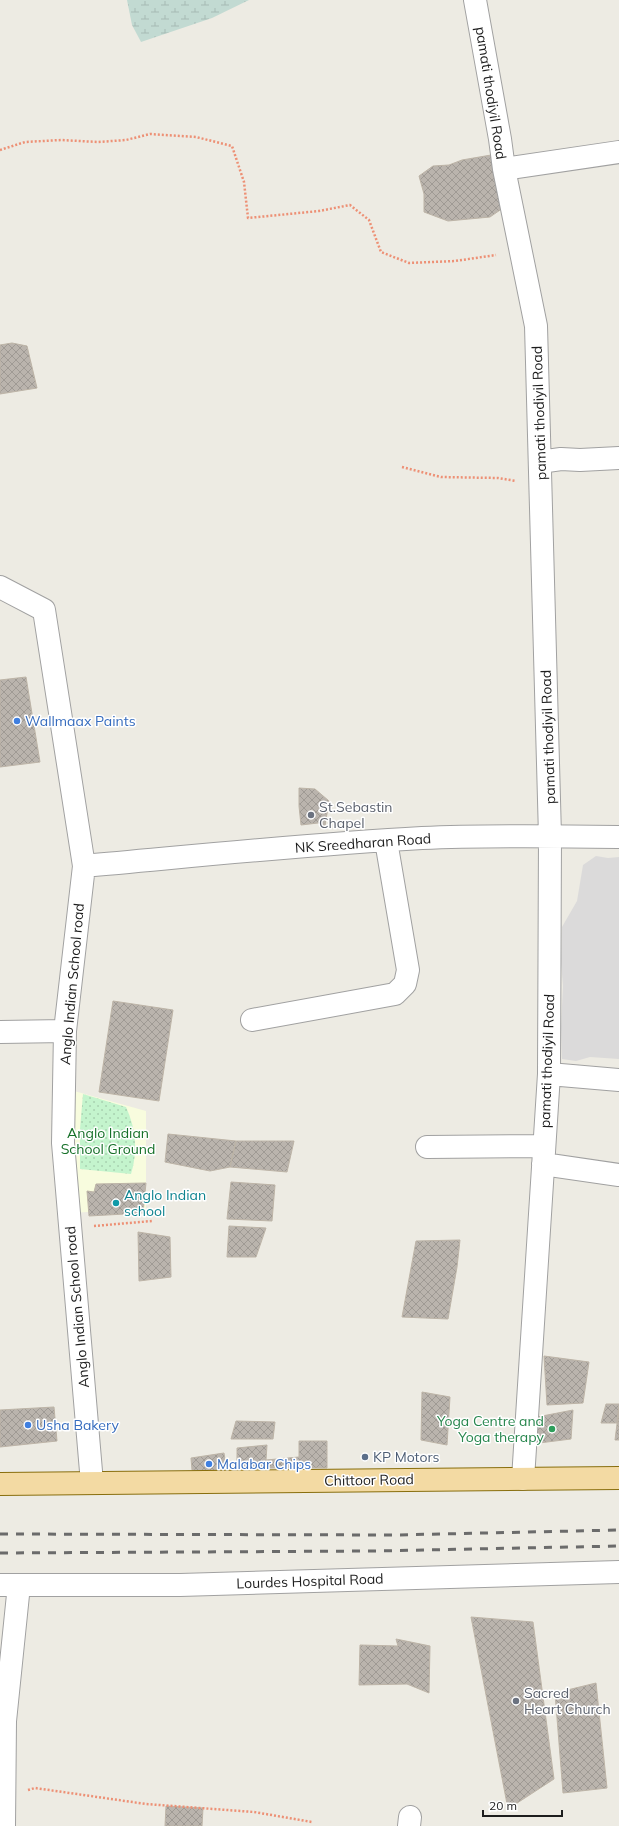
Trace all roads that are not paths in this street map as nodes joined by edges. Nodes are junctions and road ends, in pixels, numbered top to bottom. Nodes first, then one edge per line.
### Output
1 (475, 0) edge
2 (619, 152) edge
3 (504, 169) junction
4 (619, 458) edge
5 (540, 468) junction
6 (0, 587) edge
7 (550, 836) junction
8 (619, 837) edge
9 (386, 841) junction
10 (84, 866) junction
11 (252, 1020) dead end
12 (65, 1031) junction
13 (0, 1032) edge
14 (549, 1074) junction
15 (619, 1080) edge
16 (427, 1147) dead end
17 (544, 1155) junction
18 (619, 1175) edge
19 (619, 1478) edge
20 (523, 1479) junction
21 (92, 1483) junction
22 (0, 1484) edge
23 (619, 1572) edge
24 (9, 1585) edge
25 (4, 1826) edge

1 - 3 street, pamati thodiyil Road
2 - 3 street
3 - 5 street, pamati thodiyil Road
4 - 5 street
5 - 7 street, pamati thodiyil Road
6 - 10 street, Anglo Indian School road
7 - 8 street, NK Sreedharan Road
7 - 9 street, NK Sreedharan Road
7 - 14 street, pamati thodiyil Road
9 - 10 street, NK Sreedharan Road
9 - 11 street
10 - 12 street, Anglo Indian School road
12 - 13 street
12 - 21 street, Anglo Indian School road
14 - 15 street
14 - 17 street, pamati thodiyil Road
16 - 17 street
17 - 18 street
17 - 20 street, pamati thodiyil Road
19 - 20 main road, Chittoor Road
20 - 21 main road, Chittoor Road
21 - 22 main road, Chittoor Road
23 - 24 street, Lourdes Hospital Road
24 - 25 street

